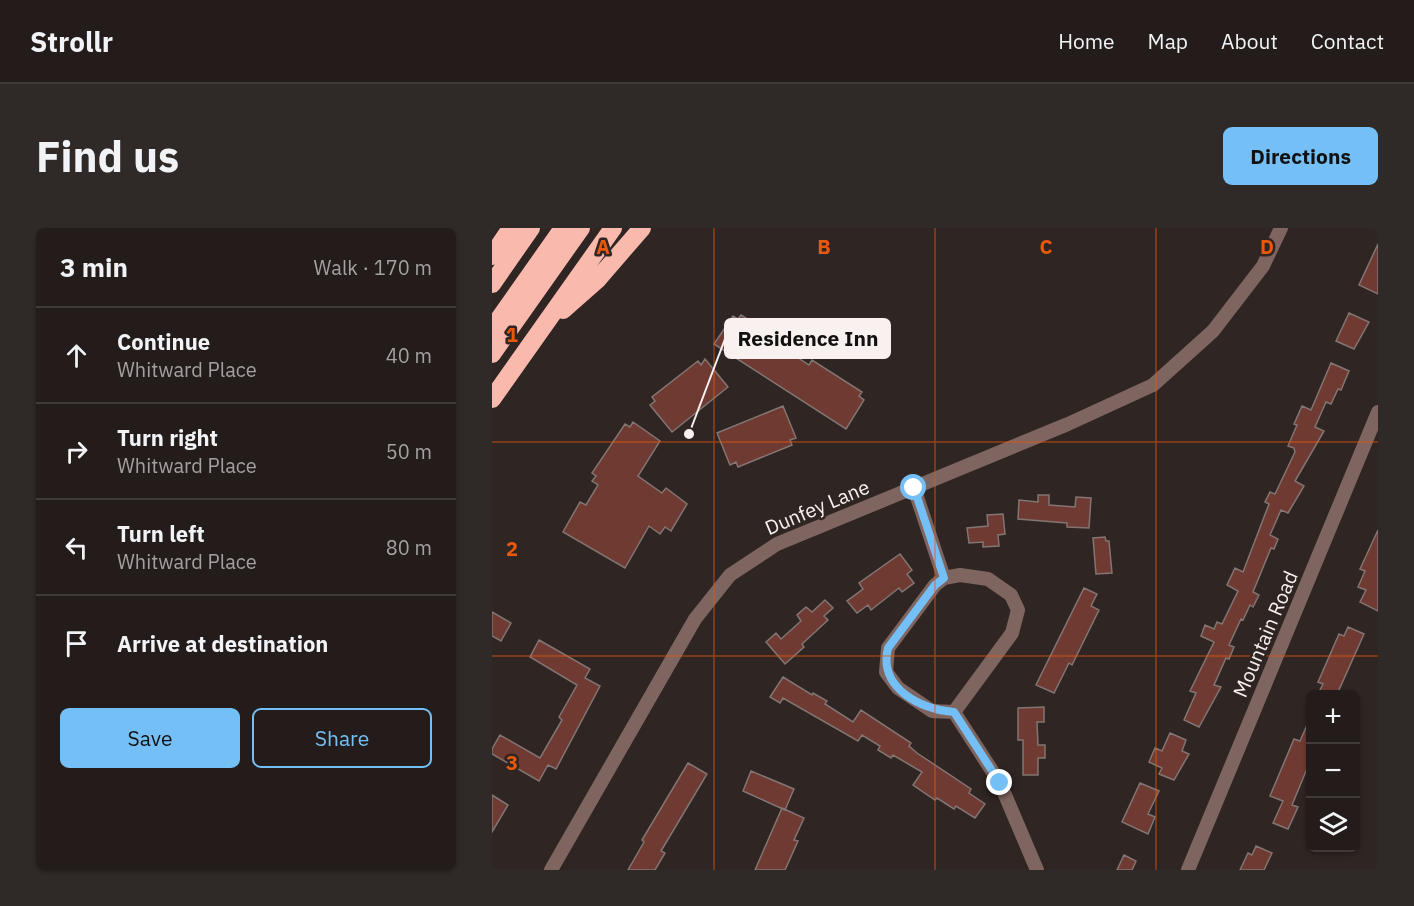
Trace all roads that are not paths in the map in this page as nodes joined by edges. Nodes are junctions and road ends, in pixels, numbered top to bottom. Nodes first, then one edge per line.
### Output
1 (512, 228) edge
2 (531, 228) edge
3 (563, 228) edge
4 (581, 228) edge
5 (613, 228) edge
6 (642, 228) edge
7 (1281, 228) edge
8 (492, 256) edge
9 (492, 284) edge
10 (547, 321) junction
11 (492, 329) edge
12 (492, 354) edge
13 (492, 399) edge
14 (1378, 412) edge
15 (914, 488) junction
16 (944, 578) junction
17 (954, 712) junction
18 (551, 870) edge
19 (1037, 870) edge
20 (1188, 870) edge

1 - 8 highway
2 - 9 highway
3 - 11 highway
4 - 12 highway
5 - 10 highway
6 - 10 highway
7 - 15 street, Dunfey Lane
10 - 13 highway
14 - 20 street, Mountain Road
15 - 16 street
15 - 18 street, Dunfey Lane
16 - 17 street
16 - 17 street
17 - 19 street

